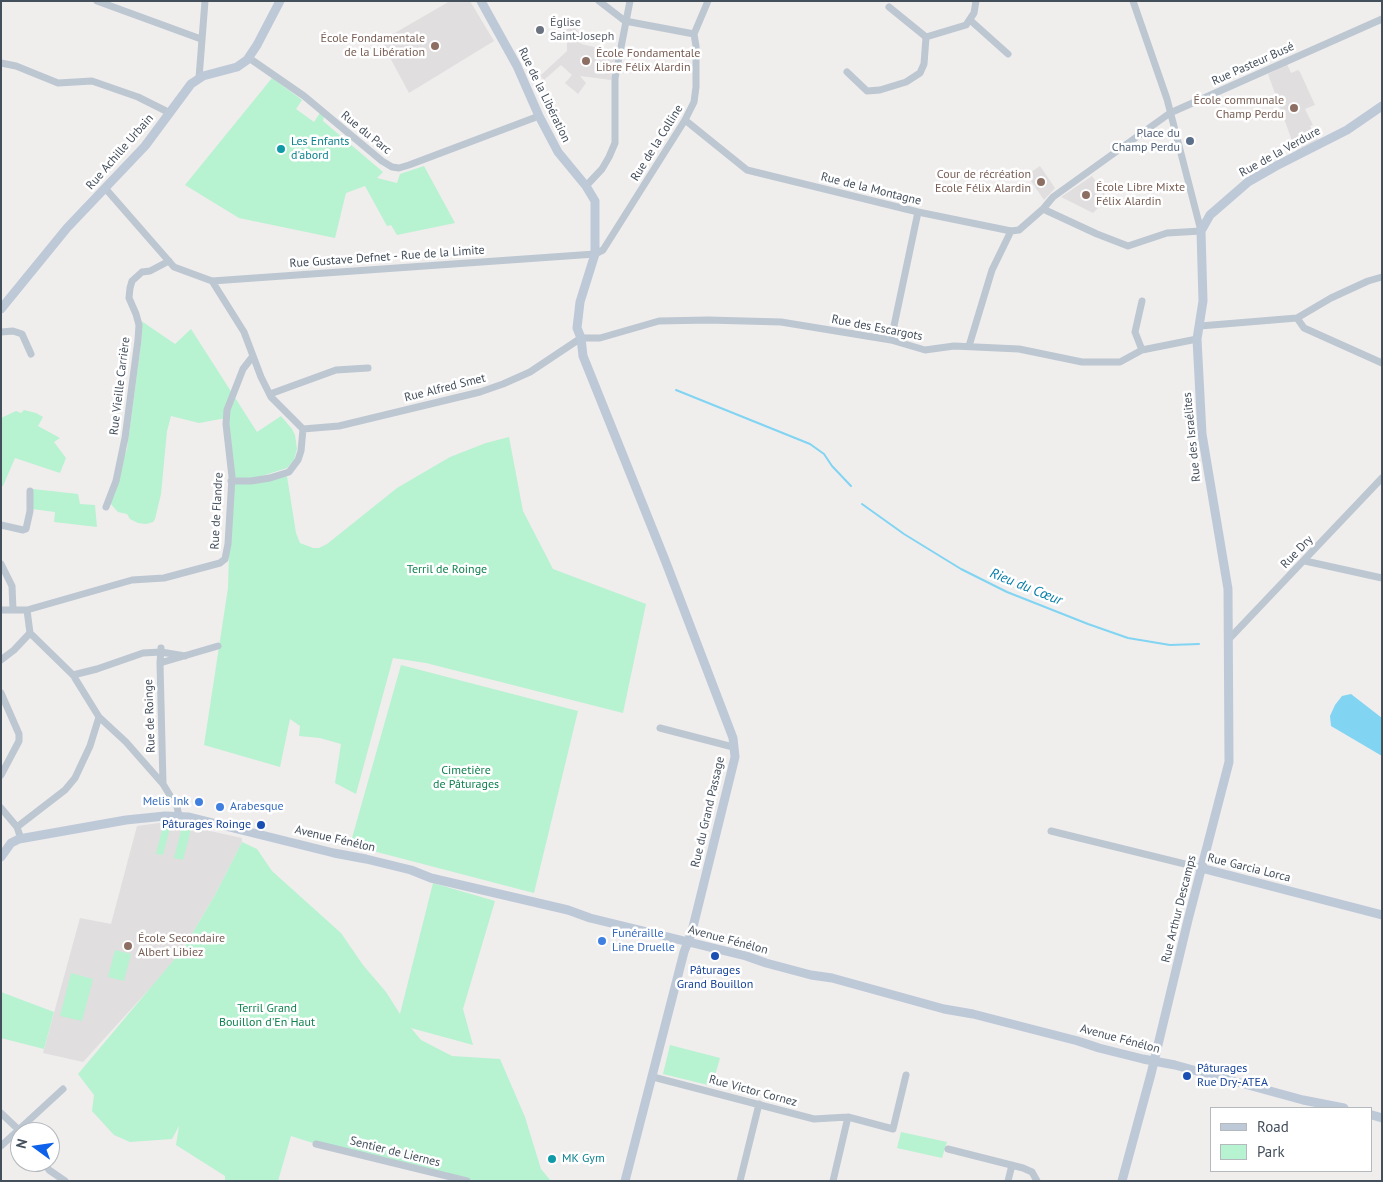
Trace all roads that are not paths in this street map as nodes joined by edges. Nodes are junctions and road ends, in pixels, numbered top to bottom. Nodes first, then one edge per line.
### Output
1 (97, 1) edge
2 (205, 1) edge
3 (280, 1) edge
4 (481, 1) edge
5 (599, 1) edge
6 (630, 1) edge
7 (708, 1) edge
8 (976, 1) edge
9 (1132, 1) edge
10 (889, 7) dead end
11 (1382, 19) edge
12 (970, 20) junction
13 (625, 21) junction
14 (694, 34) junction
15 (926, 37) junction
16 (201, 39) junction
17 (1008, 54) dead end
18 (249, 58) junction
19 (1, 64) edge
20 (847, 72) dead end
21 (199, 78) junction
22 (1382, 106) edge
23 (170, 112) junction
24 (1170, 113) junction
25 (539, 116) junction
26 (685, 120) junction
27 (586, 186) junction
28 (105, 188) junction
29 (1044, 209) junction
30 (918, 212) junction
31 (1011, 231) junction
32 (1201, 231) junction
33 (595, 254) junction
34 (169, 261) junction
35 (1382, 278) edge
36 (212, 280) junction
37 (1142, 301) dead end
38 (1, 308) edge
39 (1297, 318) junction
40 (1200, 326) junction
41 (1, 332) edge
42 (581, 338) junction
43 (1197, 339) junction
44 (891, 340) junction
45 (968, 346) junction
46 (1142, 350) junction
47 (31, 354) dead end
48 (253, 356) junction
49 (1382, 363) edge
50 (368, 368) dead end
51 (270, 394) junction
52 (303, 430) junction
53 (1382, 478) edge
54 (231, 481) junction
55 (30, 491) dead end
56 (106, 507) dead end
57 (1, 525) edge
58 (1305, 560) junction
59 (1, 564) edge
60 (1382, 578) edge
61 (1, 610) edge
62 (12, 610) junction
63 (27, 610) junction
64 (30, 633) junction
65 (1228, 640) junction
66 (218, 646) dead end
67 (161, 650) junction
68 (184, 656) junction
69 (1, 660) edge
70 (160, 663) junction
71 (72, 675) junction
72 (1, 693) edge
73 (99, 718) junction
74 (660, 728) dead end
75 (734, 747) junction
76 (1, 775) edge
77 (162, 784) junction
78 (1, 808) edge
79 (179, 816) junction
80 (17, 827) junction
81 (1051, 831) dead end
82 (18, 840) junction
83 (2, 852) edge
84 (1201, 868) junction
85 (1382, 915) edge
86 (688, 942) junction
87 (1154, 1061) junction
88 (906, 1075) dead end
89 (653, 1077) junction
90 (63, 1088) dead end
91 (759, 1104) junction
92 (1339, 1107) edge
93 (1, 1113) edge
94 (848, 1117) junction
95 (11, 1122) edge
96 (28, 1122) edge
97 (316, 1144) dead end
98 (948, 1149) dead end
99 (1012, 1165) junction
100 (52, 1172) edge
101 (64, 1181) edge
102 (467, 1181) edge
103 (625, 1181) edge
104 (740, 1181) edge
105 (833, 1181) edge
106 (1008, 1181) edge
107 (1037, 1181) edge
108 (1122, 1181) edge

1 - 16 street
2 - 16 street
3 - 18 street
4 - 25 street, Rue de la Libération
5 - 13 street
6 - 13 street
7 - 14 street, Rue de la Colline
8 - 12 street
9 - 24 street
10 - 15 street
11 - 24 street, Rue Pasteur Busé
12 - 15 street
12 - 17 street
13 - 14 street
13 - 27 street
14 - 26 street, Rue de la Colline
15 - 20 street
16 - 21 street
18 - 21 street
18 - 25 street, Rue du Parc
19 - 23 street
21 - 23 street, Rue Achille Urbain
22 - 32 street, Rue de la Verdure
23 - 28 street, Rue Achille Urbain
24 - 29 street, Rue Pasteur Busé
24 - 32 street
25 - 27 street, Rue de la Libération
26 - 30 street, Rue de la Montagne
26 - 33 street, Rue de la Colline
27 - 33 street, Rue de la Libération
28 - 34 street
28 - 38 street, Rue Achille Urbain
29 - 31 street
29 - 32 street
30 - 31 street, Rue de la Montagne
30 - 44 street
31 - 45 street
32 - 40 street, Rue des Israélites
33 - 36 street, Rue Gustave Defnet - Rue de la Limite
33 - 42 street
34 - 36 street, Rue Gustave Defnet - Rue de la Limite
34 - 56 street, Rue Vieille Carrière
35 - 39 street
36 - 48 street
37 - 46 street
39 - 40 street
39 - 49 street
40 - 43 street, Rue des Israélites
41 - 47 street
42 - 44 street, Rue des Escargots
42 - 52 street, Rue Alfred Smet
42 - 75 street, Rue du Grand Passage
43 - 46 street, Rue des Escargots
43 - 65 street, Rue des Israélites
44 - 45 street, Rue des Escargots
45 - 46 street, Rue des Escargots
48 - 51 street
48 - 54 street, Rue de Flandre
50 - 51 street
51 - 52 street
52 - 54 street
53 - 58 street, Rue Dry
54 - 63 street, Rue de Flandre
55 - 57 street
58 - 60 street
58 - 65 street, Rue Dry
59 - 62 street
61 - 62 street
62 - 63 street
63 - 64 street
64 - 69 street
64 - 71 street
65 - 84 street, Rue Arthur Descamps
66 - 68 street
67 - 68 street
67 - 70 street, Rue de Roinge
67 - 71 street
68 - 70 street
70 - 77 street, Rue de Roinge
71 - 73 street
72 - 76 street
73 - 77 street
73 - 80 street
74 - 75 street
75 - 86 street, Rue du Grand Passage
77 - 79 street
78 - 80 street
79 - 82 street, Avenue Fénélon
79 - 86 street, Avenue Fénélon
80 - 82 street
81 - 84 street, Rue Garcia Lorca
82 - 83 street
84 - 85 street, Rue Garcia Lorca
84 - 87 street, Rue Arthur Descamps
86 - 87 street, Avenue Fénélon
86 - 89 street, Rue du Grand Passage
87 - 92 street, Avenue Fénélon
87 - 108 street, Rue Arthur Descamps
88 - 94 street, Rue Victor Cornez
89 - 91 street, Rue Victor Cornez
89 - 103 street, Rue du Grand Passage
90 - 96 street
91 - 94 street, Rue Victor Cornez
91 - 104 street
93 - 95 street
94 - 105 street
97 - 102 street, Sentier de Liernes
98 - 99 street
99 - 106 street
99 - 107 street
100 - 101 street

